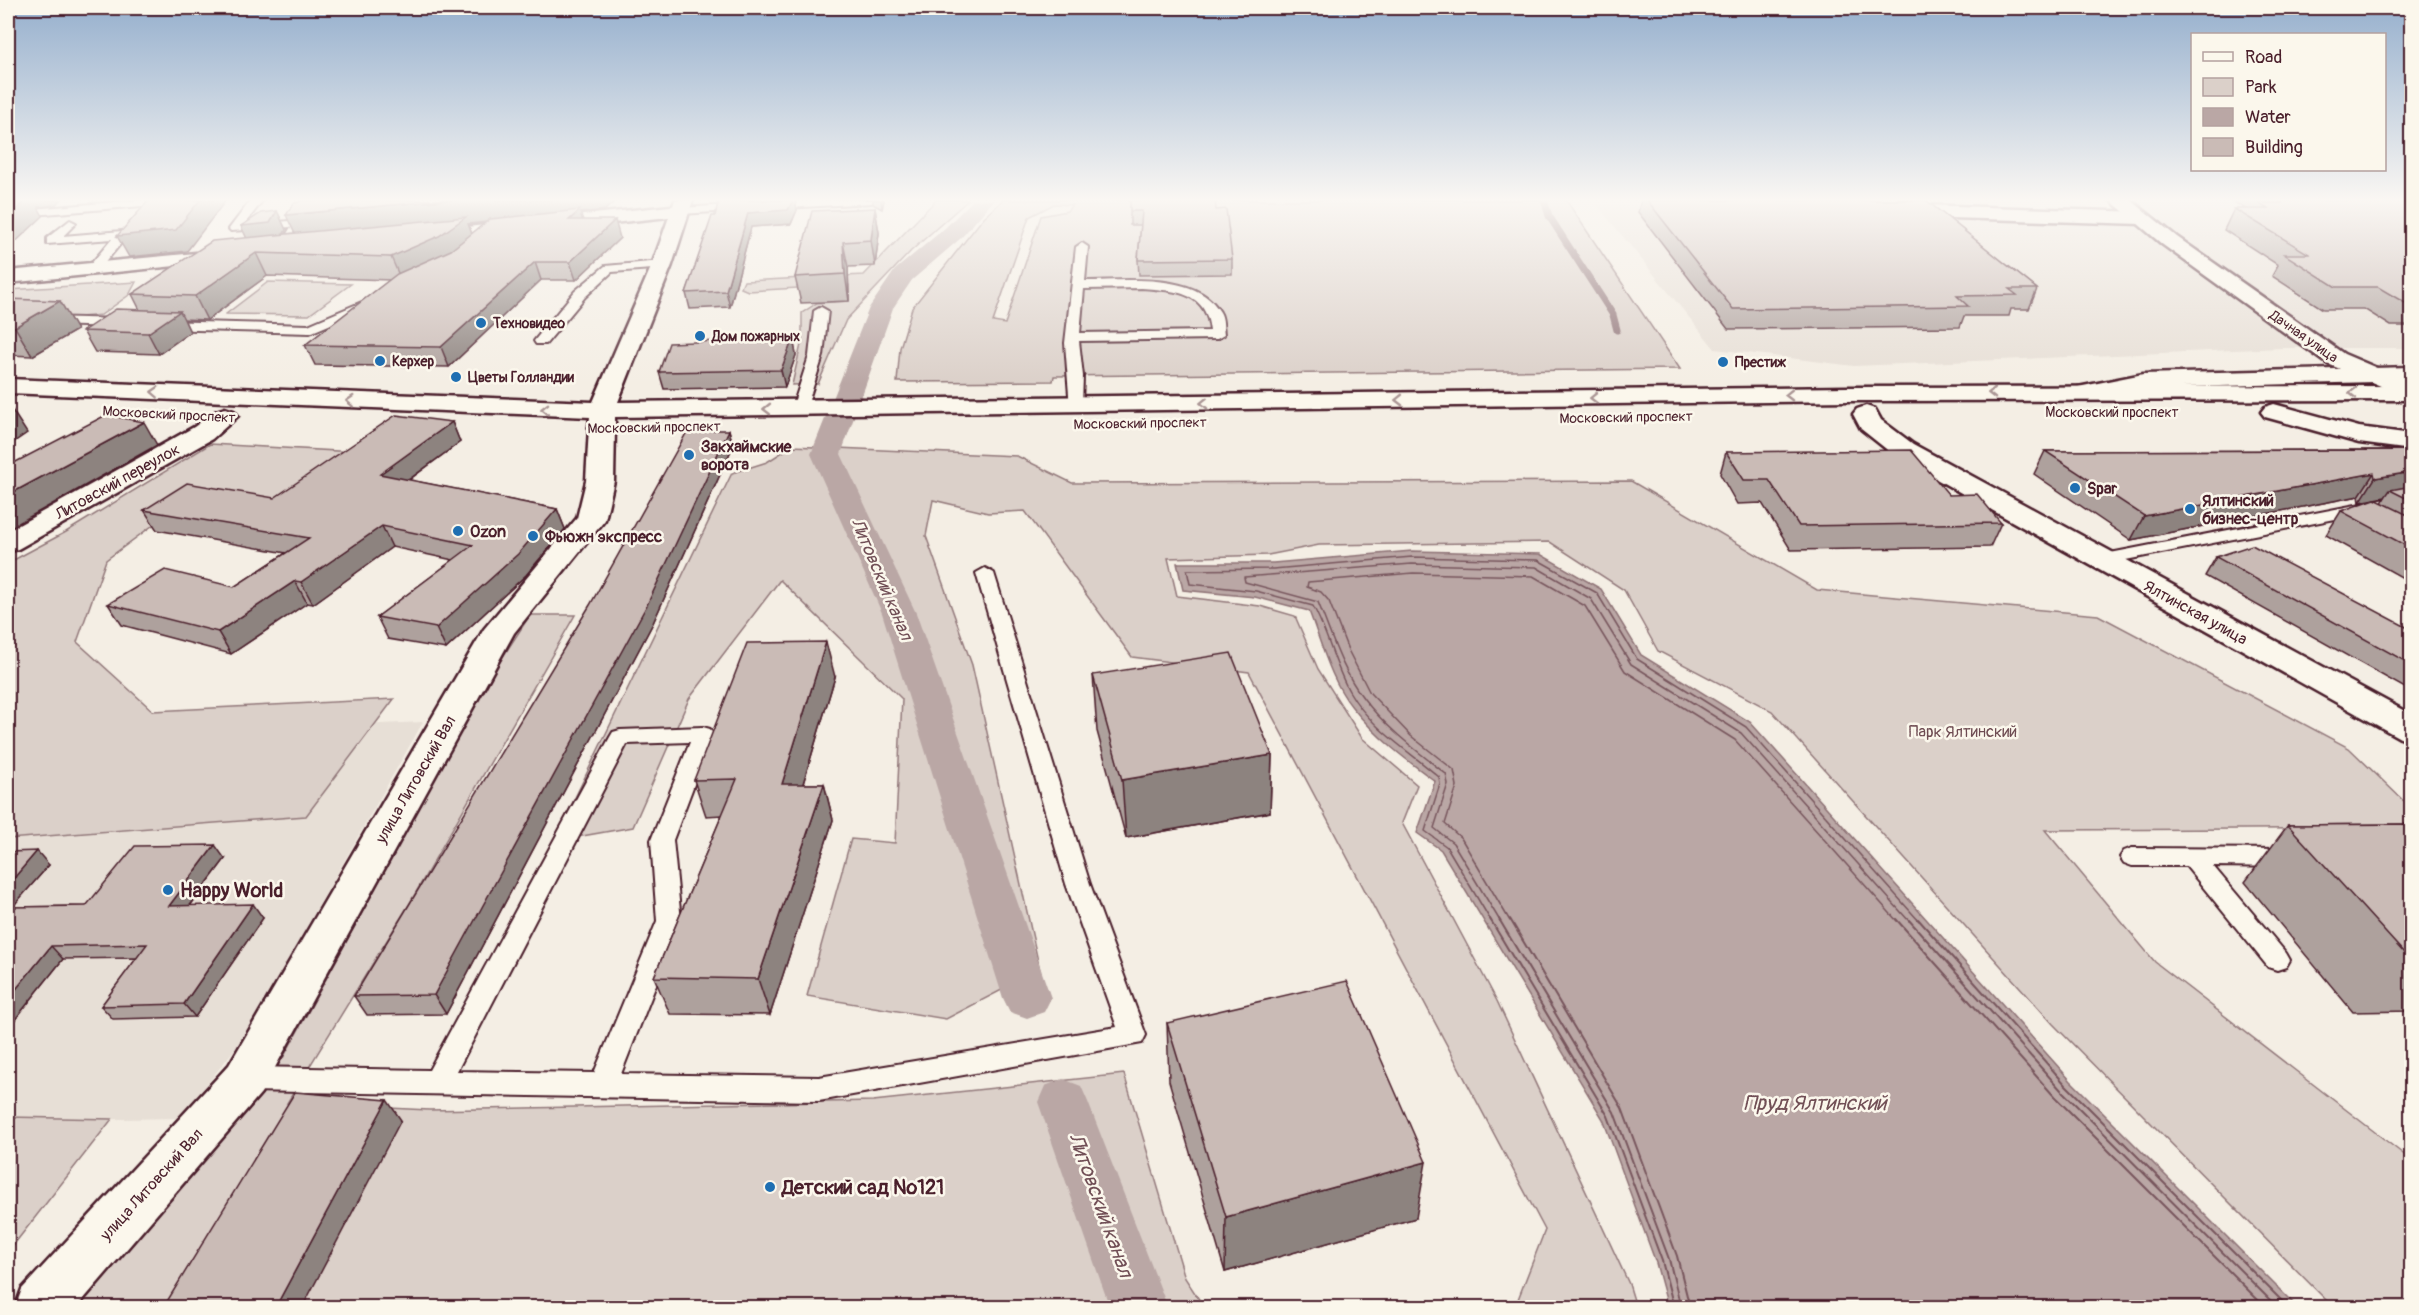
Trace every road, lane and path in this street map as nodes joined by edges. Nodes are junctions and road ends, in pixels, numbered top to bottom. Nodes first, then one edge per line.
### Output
1 (100, 261) edge
2 (214, 261) edge
3 (663, 261) edge
4 (1080, 261) edge
5 (2202, 261) edge
6 (662, 265) junction
7 (93, 269) junction
8 (8, 277) edge
9 (1078, 285) junction
10 (386, 296) edge
11 (821, 311) edge
12 (8, 320) edge
13 (1073, 337) junction
14 (541, 341) dead end
15 (2367, 374) junction
16 (2412, 374) edge
17 (8, 386) edge
18 (2087, 392) junction
19 (2412, 392) edge
20 (1075, 405) junction
21 (8, 407) edge
22 (799, 409) junction
23 (2274, 412) junction
24 (2412, 412) edge
25 (1866, 414) junction
26 (225, 416) junction
27 (858, 417) junction
28 (603, 418) junction
29 (822, 418) junction
30 (2412, 442) edge
31 (2412, 500) edge
32 (2353, 511) junction
33 (2373, 522) edge
34 (8, 543) edge
35 (2100, 560) junction
36 (985, 573) dead end
37 (2412, 730) edge
38 (2132, 857) dead end
39 (2192, 857) junction
40 (2315, 859) edge
41 (2277, 960) dead end
42 (245, 1079) junction
43 (437, 1082) junction
44 (603, 1085) junction
45 (41, 1308) edge

1 - 7 lane
2 - 7 main road
3 - 6 main road, улица Литовский Вал
4 - 9 lane
5 - 15 main road, Дачная улица
6 - 14 lane
6 - 28 main road, улица Литовский Вал
7 - 8 main road
9 - 13 lane
9 - 13 lane
10 - 12 lane
11 - 22 lane
13 - 20 lane
15 - 16 main road, Московский проспект
15 - 18 main road, Московский проспект
15 - 19 main road, Дачная улица
28 -> 17 main road, Московский проспект
19 -> 18 main road, Московский проспект
18 -> 20 main road, Московский проспект
20 - 27 main road, Московский проспект
21 - 26 main road, Московский проспект
22 -> 28 main road, Московский проспект
22 - 29 main road, Московский проспект
23 - 24 main road, Московский проспект
23 - 25 main road, Московский проспект
23 - 30 main road, Московский проспект
25 - 27 main road, Московский проспект
25 - 35 main road, Ялтинская улица
26 - 28 main road, Московский проспект
26 - 34 main road, Литовский переулок
27 - 29 main road, Московский проспект
28 - 29 main road, Московский проспект
28 - 42 main road, улица Литовский Вал
31 - 32 lane
32 - 33 lane
32 - 35 lane
35 - 37 main road, Ялтинская улица
36 - 44 lane
38 - 39 lane
39 - 40 lane
39 - 41 lane
42 - 43 lane
42 - 45 main road, улица Литовский Вал
43 - 44 lane
43 - 44 lane

